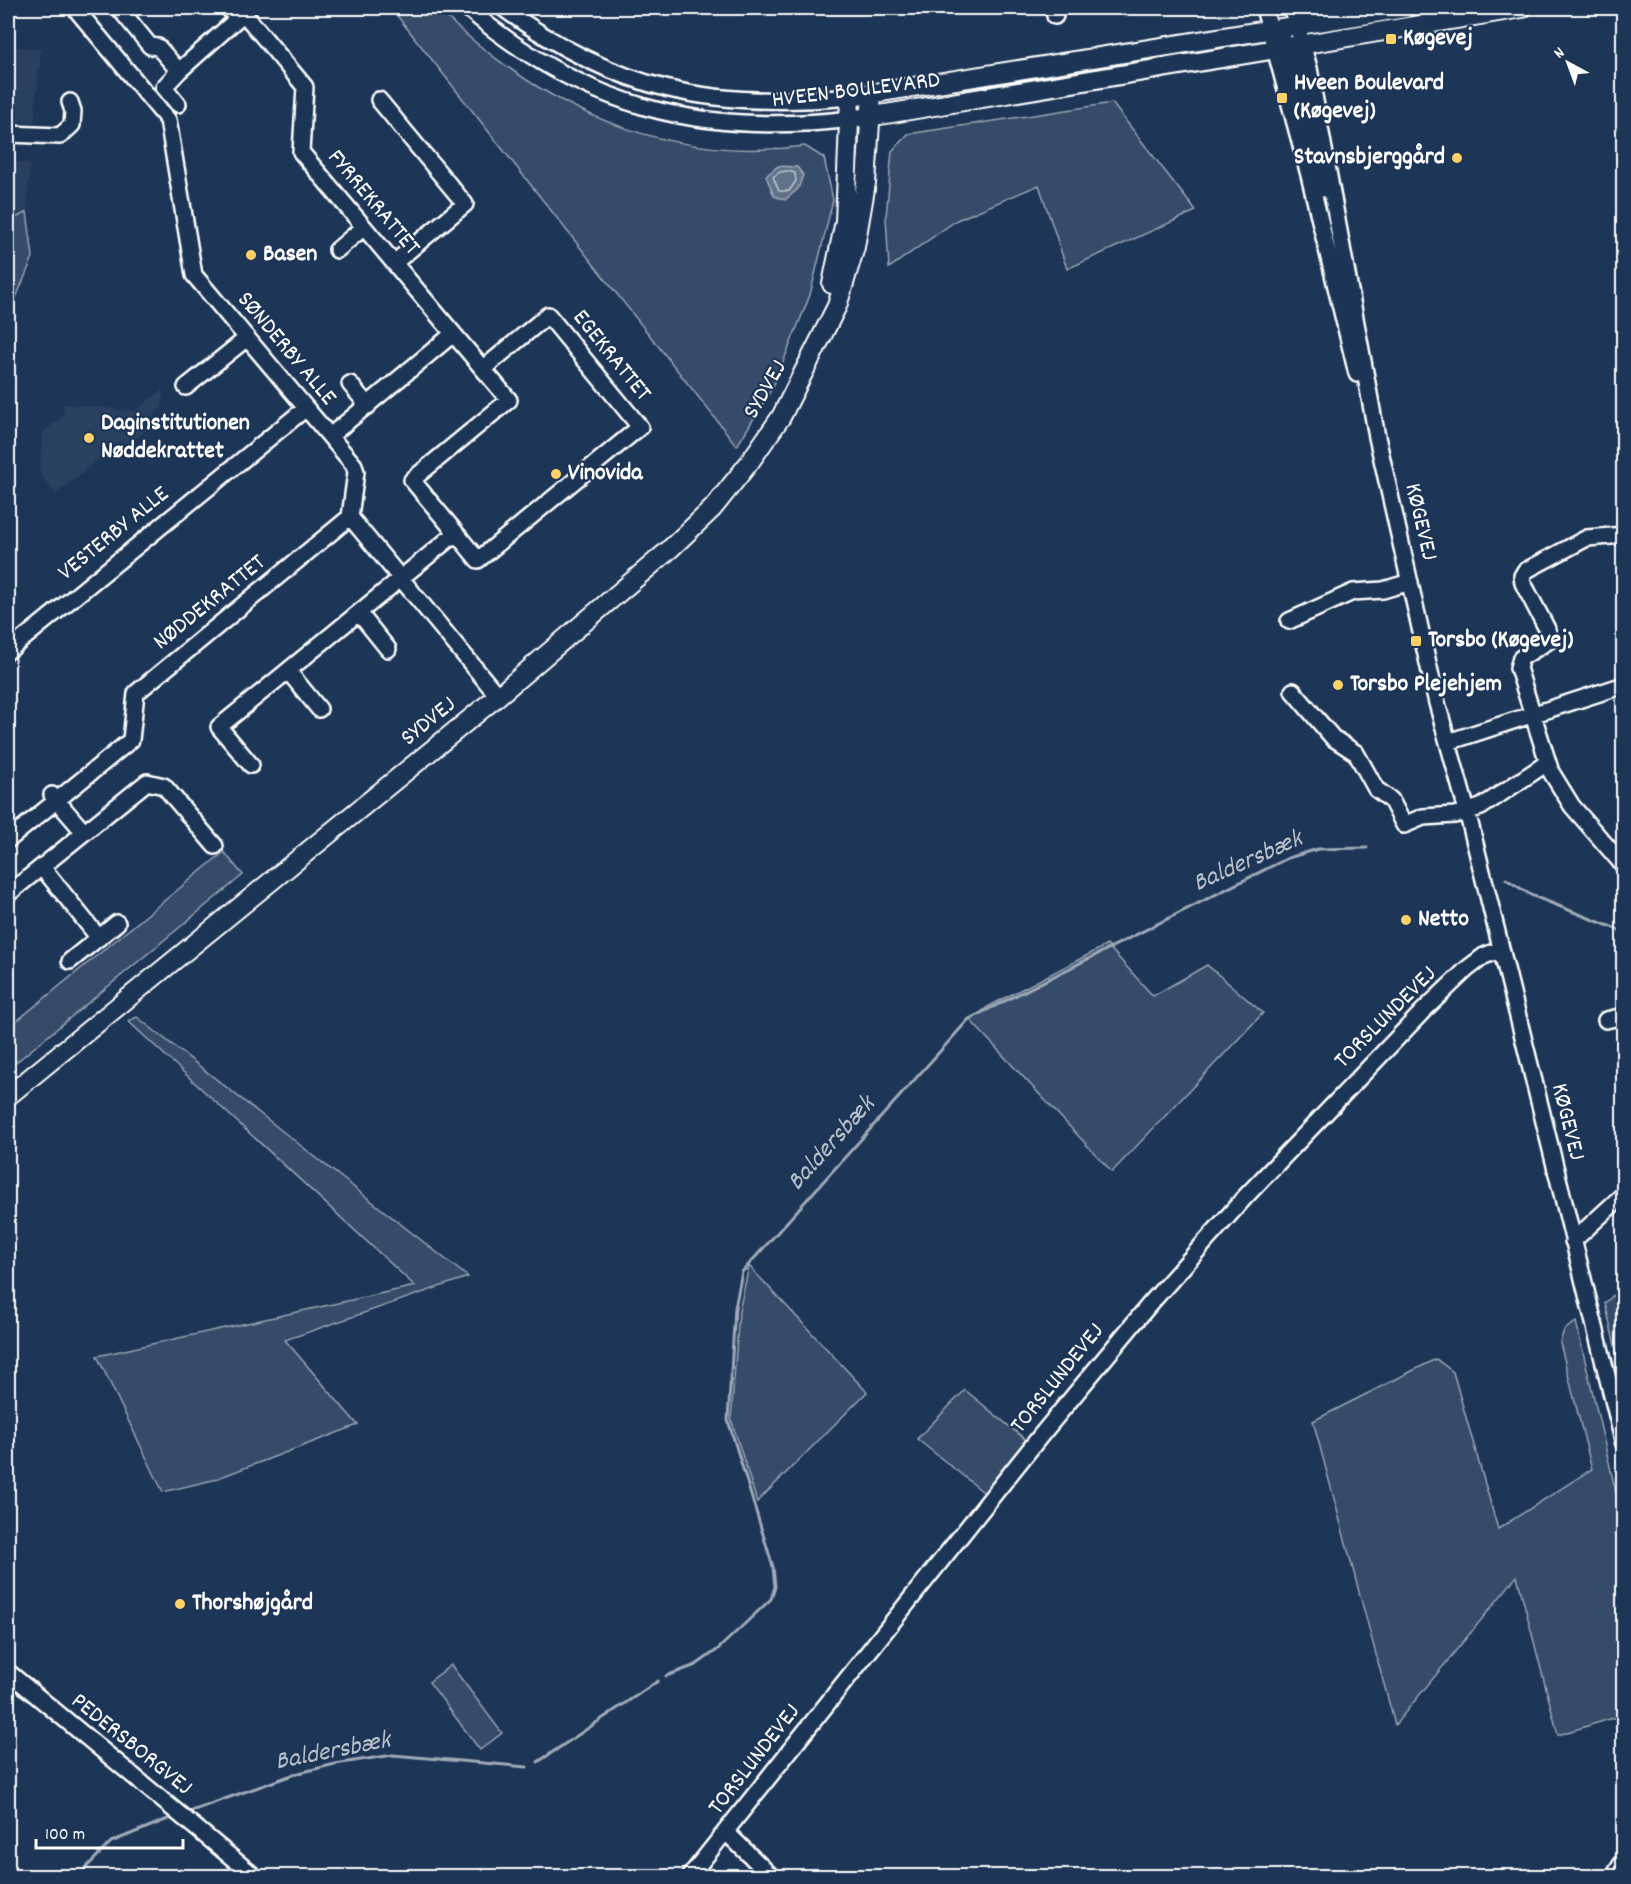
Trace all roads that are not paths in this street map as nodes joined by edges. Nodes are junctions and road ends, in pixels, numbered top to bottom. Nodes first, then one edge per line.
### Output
1 (75, 8) edge
2 (119, 8) edge
3 (467, 8) edge
4 (503, 8) edge
5 (1264, 8) edge
6 (1273, 8) edge
7 (1406, 8) edge
8 (1522, 8) edge
9 (240, 10) edge
10 (1284, 22) edge
11 (1288, 46) junction
12 (179, 71) junction
13 (872, 93) junction
14 (850, 97) junction
15 (379, 100) dead end
16 (69, 102) dead end
17 (178, 104) dead end
18 (872, 117) junction
19 (851, 119) junction
20 (8, 134) edge
21 (364, 226) junction
22 (337, 250) dead end
23 (394, 263) junction
24 (821, 333) junction
25 (453, 334) junction
26 (247, 338) junction
27 (483, 369) junction
28 (188, 379) dead end
29 (350, 384) dead end
30 (368, 406) junction
31 (306, 408) junction
32 (330, 436) junction
33 (1377, 436) junction
34 (350, 517) junction
35 (456, 533) junction
36 (1623, 535) edge
37 (401, 578) junction
38 (1410, 582) junction
39 (359, 612) junction
40 (1289, 621) dead end
41 (388, 649) dead end
42 (8, 651) edge
43 (288, 671) junction
44 (1623, 685) edge
45 (1293, 691) dead end
46 (498, 696) junction
47 (319, 709) dead end
48 (1533, 715) junction
49 (1448, 742) junction
50 (1547, 763) junction
51 (250, 765) dead end
52 (54, 797) junction
53 (1467, 811) junction
54 (83, 831) junction
55 (8, 840) edge
56 (215, 846) dead end
57 (1623, 866) edge
58 (42, 867) junction
59 (8, 894) edge
60 (117, 923) dead end
61 (99, 938) junction
62 (1501, 949) junction
63 (70, 961) dead end
64 (1623, 1016) edge
65 (1606, 1020) dead end
66 (8, 1096) edge
67 (1623, 1194) edge
68 (1574, 1241) junction
69 (1623, 1444) edge
70 (8, 1672) edge
71 (726, 1832) junction
72 (1623, 1860) edge
73 (254, 1876) edge
74 (690, 1876) edge
75 (771, 1876) edge
76 (1614, 1876) edge

1 - 26 street, SØNDERBY ALLE
2 - 12 street
3 - 19 street, HVEEN BOULEVARD
4 - 14 street, HVEEN BOULEVARD
5 - 10 street
6 - 10 street
7 - 10 main road, HVEEN BOULEVARD
8 - 11 main road, HVEEN BOULEVARD
9 - 12 street
9 - 21 street, FYRREKRATTET
10 - 11 street, KØGEVEJ
10 - 11 street
10 - 13 main road, HVEEN BOULEVARD
11 - 18 main road, HVEEN BOULEVARD
11 - 33 street, KØGEVEJ
11 - 33 street, KØGEVEJ
12 - 17 street
13 - 14 main road, HVEEN BOULEVARD
13 - 18 main road, SYDVEJ
14 - 19 main road, SYDVEJ
15 - 23 street
16 - 20 street
18 - 19 main road, HVEEN BOULEVARD
18 - 24 main road, SYDVEJ
19 - 24 main road, SYDVEJ
21 - 22 street
21 - 23 street, FYRREKRATTET
23 - 25 street, FYRREKRATTET
24 - 46 main road, SYDVEJ
25 - 27 street, FYRREKRATTET
25 - 30 street
26 - 28 street
26 - 31 street, SØNDERBY ALLE
27 - 35 street, EGEKRATTET
27 - 35 street, EGEKRATTET
29 - 30 street
30 - 32 street
31 - 32 street, SØNDERBY ALLE
31 - 42 street, VESTERBY ALLE
32 - 34 street, SØNDERBY ALLE
33 - 38 street, KØGEVEJ
34 - 37 street
34 - 52 street, NØDDEKRATTET
35 - 37 street
36 - 48 street
37 - 39 street
37 - 46 street
38 - 40 street, KØGEVEJ
38 - 49 street, KØGEVEJ
39 - 41 street
39 - 43 street
43 - 47 street
43 - 51 street
44 - 48 street
45 - 53 street
46 - 66 main road, SYDVEJ
48 - 49 street
48 - 50 street
49 - 53 street, KØGEVEJ
50 - 53 street
50 - 57 street
52 - 54 street
52 - 55 street
53 - 62 street, KØGEVEJ
54 - 56 street
54 - 58 street
58 - 59 street
58 - 61 street
60 - 61 street
61 - 63 street
62 - 68 street, KØGEVEJ
62 - 71 street, TORSLUNDEVEJ
64 - 65 street
67 - 68 street
68 - 69 street, KØGEVEJ
70 - 73 street, PEDERSBORGVEJ
71 - 74 street, TORSLUNDEVEJ
71 - 75 street
72 - 76 street

